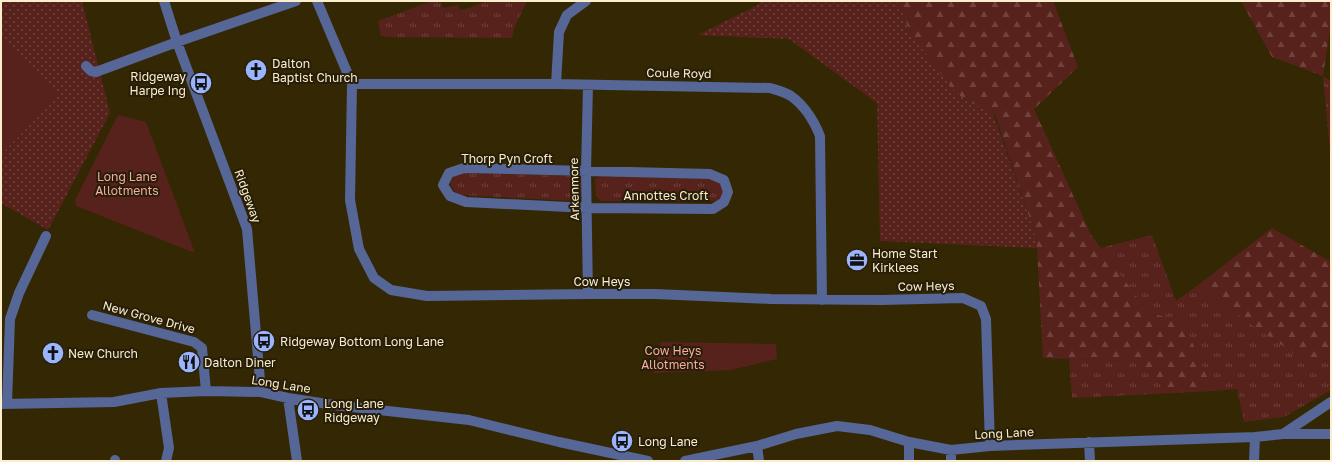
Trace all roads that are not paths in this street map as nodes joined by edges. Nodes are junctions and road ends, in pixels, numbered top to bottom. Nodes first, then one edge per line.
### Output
1 (164, 1) edge
2 (296, 1) edge
3 (317, 1) edge
4 (586, 1) edge
5 (177, 42) junction
6 (86, 66) dead end
7 (352, 84) junction
8 (556, 84) junction
9 (588, 85) junction
10 (586, 171) junction
11 (588, 208) junction
12 (46, 236) dead end
13 (588, 294) junction
14 (822, 300) junction
15 (92, 315) dead end
16 (206, 391) junction
17 (261, 392) junction
18 (161, 393) junction
19 (288, 398) junction
20 (1331, 402) edge
21 (4, 404) edge
22 (1283, 434) junction
23 (1331, 434) edge
24 (1255, 437) junction
25 (909, 442) junction
26 (1090, 442) junction
27 (757, 446) junction
28 (990, 446) junction
29 (951, 450) junction
30 (166, 461) edge
31 (297, 461) edge
32 (648, 461) edge
33 (685, 461) edge
34 (759, 461) edge
35 (909, 461) edge
36 (951, 461) edge
37 (1090, 461) edge
38 (1254, 461) edge

1 - 5 street, Ridgeway
2 - 5 street
3 - 7 street, Cow Heys
4 - 8 street
5 - 6 street
5 - 17 street, Ridgeway
7 - 8 street, Coule Royd
7 - 13 street, Cow Heys
8 - 9 street, Coule Royd
9 - 10 street, Arkenmore
9 - 14 street, Coule Royd
10 - 11 street, Arkenmore
10 - 11 street, Annottes Croft
10 - 11 street, Thorp Pyn Croft
11 - 13 street, Arkenmore
12 - 21 street
13 - 14 street, Cow Heys
14 - 28 street, Cow Heys
15 - 16 street, New Grove Drive
16 - 17 street, Long Lane
16 - 18 street, Long Lane
17 - 19 street, Long Lane
18 - 21 street, Long Lane
18 - 30 street
19 - 31 street
19 - 32 street, Long Lane
20 - 22 street
22 - 23 street, Long Lane
22 - 24 street, Long Lane
24 - 26 street, Long Lane
24 - 38 street
25 - 27 street, Long Lane
25 - 29 street, Long Lane
25 - 35 street
26 - 28 street, Long Lane
26 - 37 street
27 - 33 street, Long Lane
27 - 34 street
28 - 29 street, Long Lane
29 - 36 street

